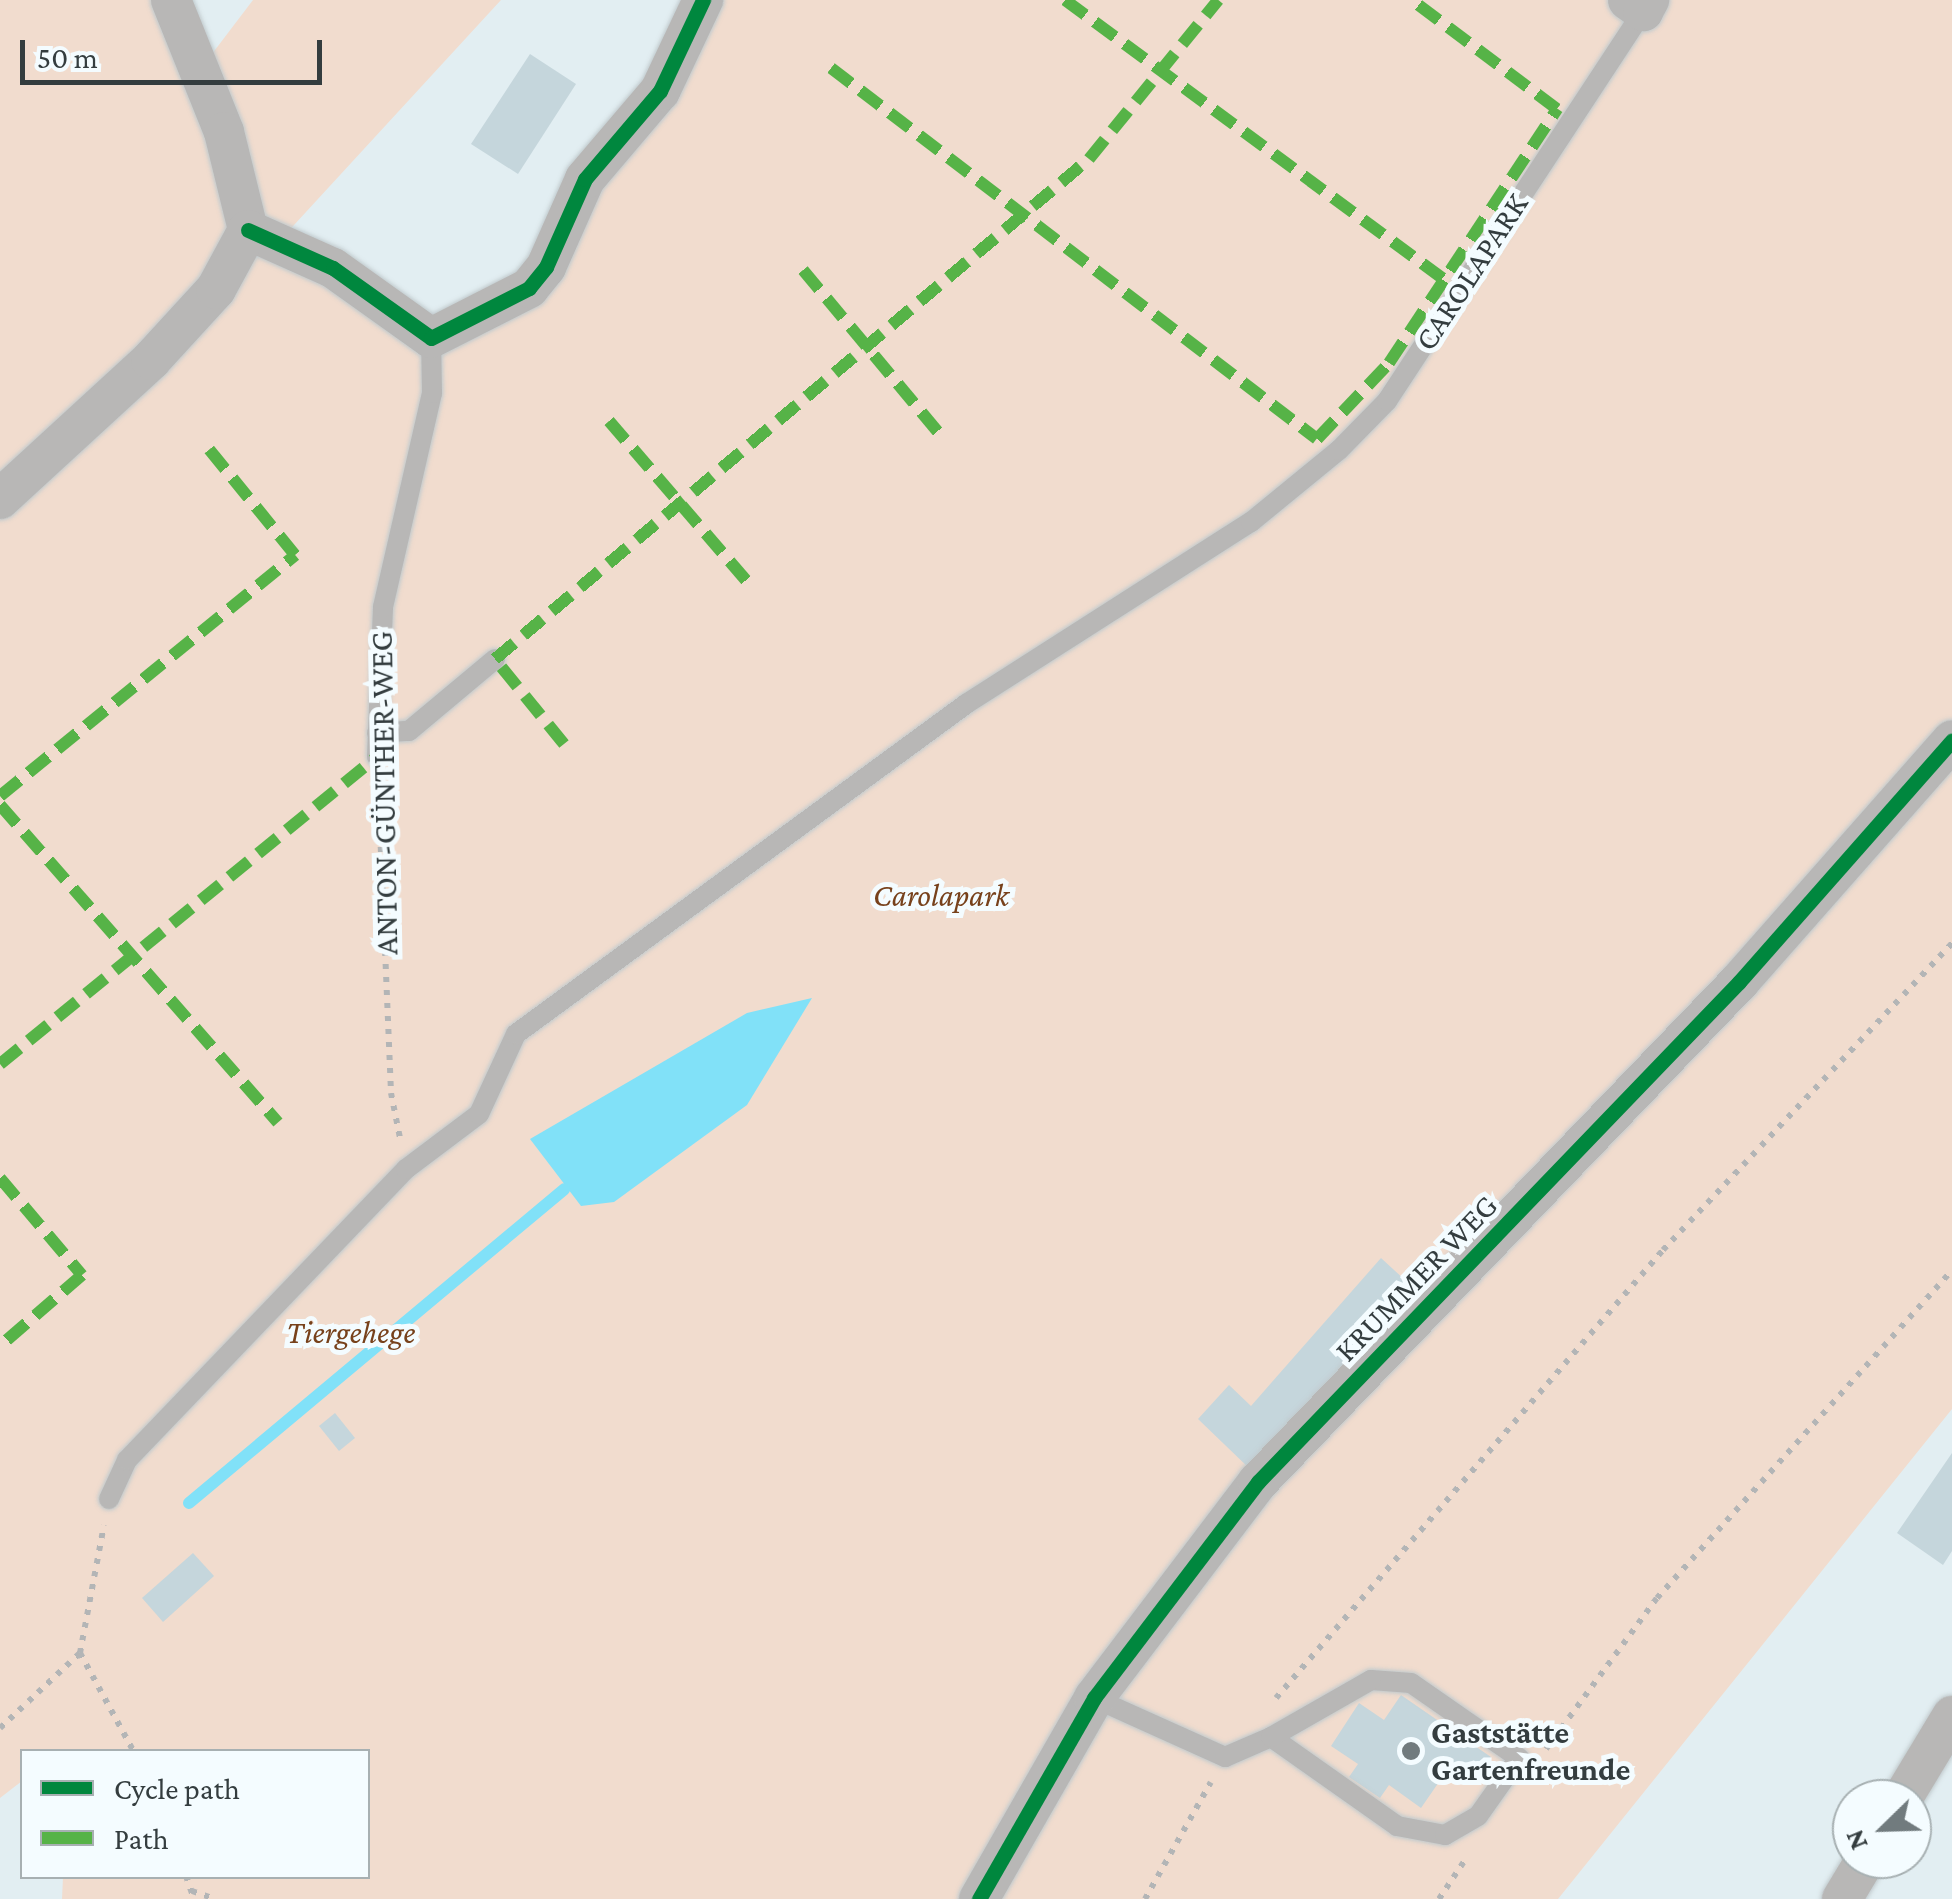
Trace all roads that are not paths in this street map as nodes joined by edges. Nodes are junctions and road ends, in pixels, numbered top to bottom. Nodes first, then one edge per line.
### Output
1 (171, 0) edge
2 (703, 0) edge
3 (1640, 4) edge
4 (248, 230) junction
5 (431, 338) junction
6 (0, 498) edge
7 (495, 659) dead end
8 (377, 733) junction
9 (1952, 740) edge
10 (377, 757) road end
11 (109, 1499) road end
12 (1094, 1698) junction
13 (1952, 1716) edge
14 (1271, 1738) junction
15 (1914, 1779) edge
16 (979, 1899) edge

1 - 4 street
2 - 5 street
3 - 11 lane, CAROLAPARK
4 - 5 street
4 - 6 street
5 - 8 lane, ANTON-GÜNTHER-WEG
7 - 8 lane
8 - 10 lane, ANTON-GÜNTHER-WEG
9 - 12 street, KRUMMER WEG
12 - 14 lane
12 - 16 street, KRUMMER WEG
13 - 15 street
14 - 14 lane

